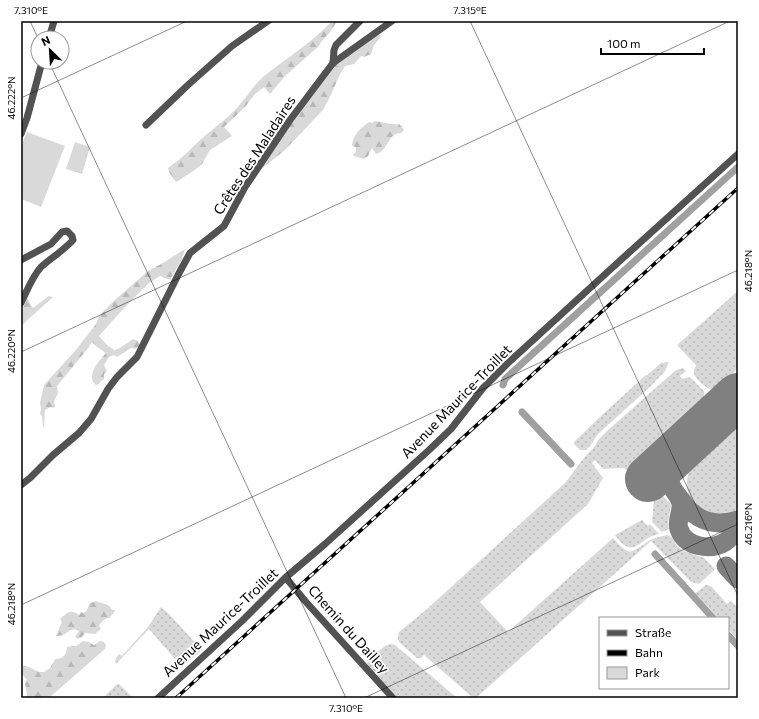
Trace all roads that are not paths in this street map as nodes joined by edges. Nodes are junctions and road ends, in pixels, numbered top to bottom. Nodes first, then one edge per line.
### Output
1 (268, 21) edge
2 (360, 21) edge
3 (392, 21) edge
4 (333, 63) junction
5 (40, 70) edge
6 (146, 125) dead end
7 (21, 134) edge
8 (738, 154) edge
9 (21, 260) edge
10 (21, 303) edge
11 (21, 485) edge
12 (286, 578) junction
13 (158, 698) edge
14 (393, 698) edge

1 - 6 street
2 - 4 street
3 - 4 street, Crêtes des Maladaires
4 - 11 street, Crêtes des Maladaires
5 - 7 street
8 - 12 street, Avenue Maurice-Troillet
9 - 10 street
12 - 13 street, Avenue Maurice-Troillet
12 - 14 street, Chemin du Dailley

